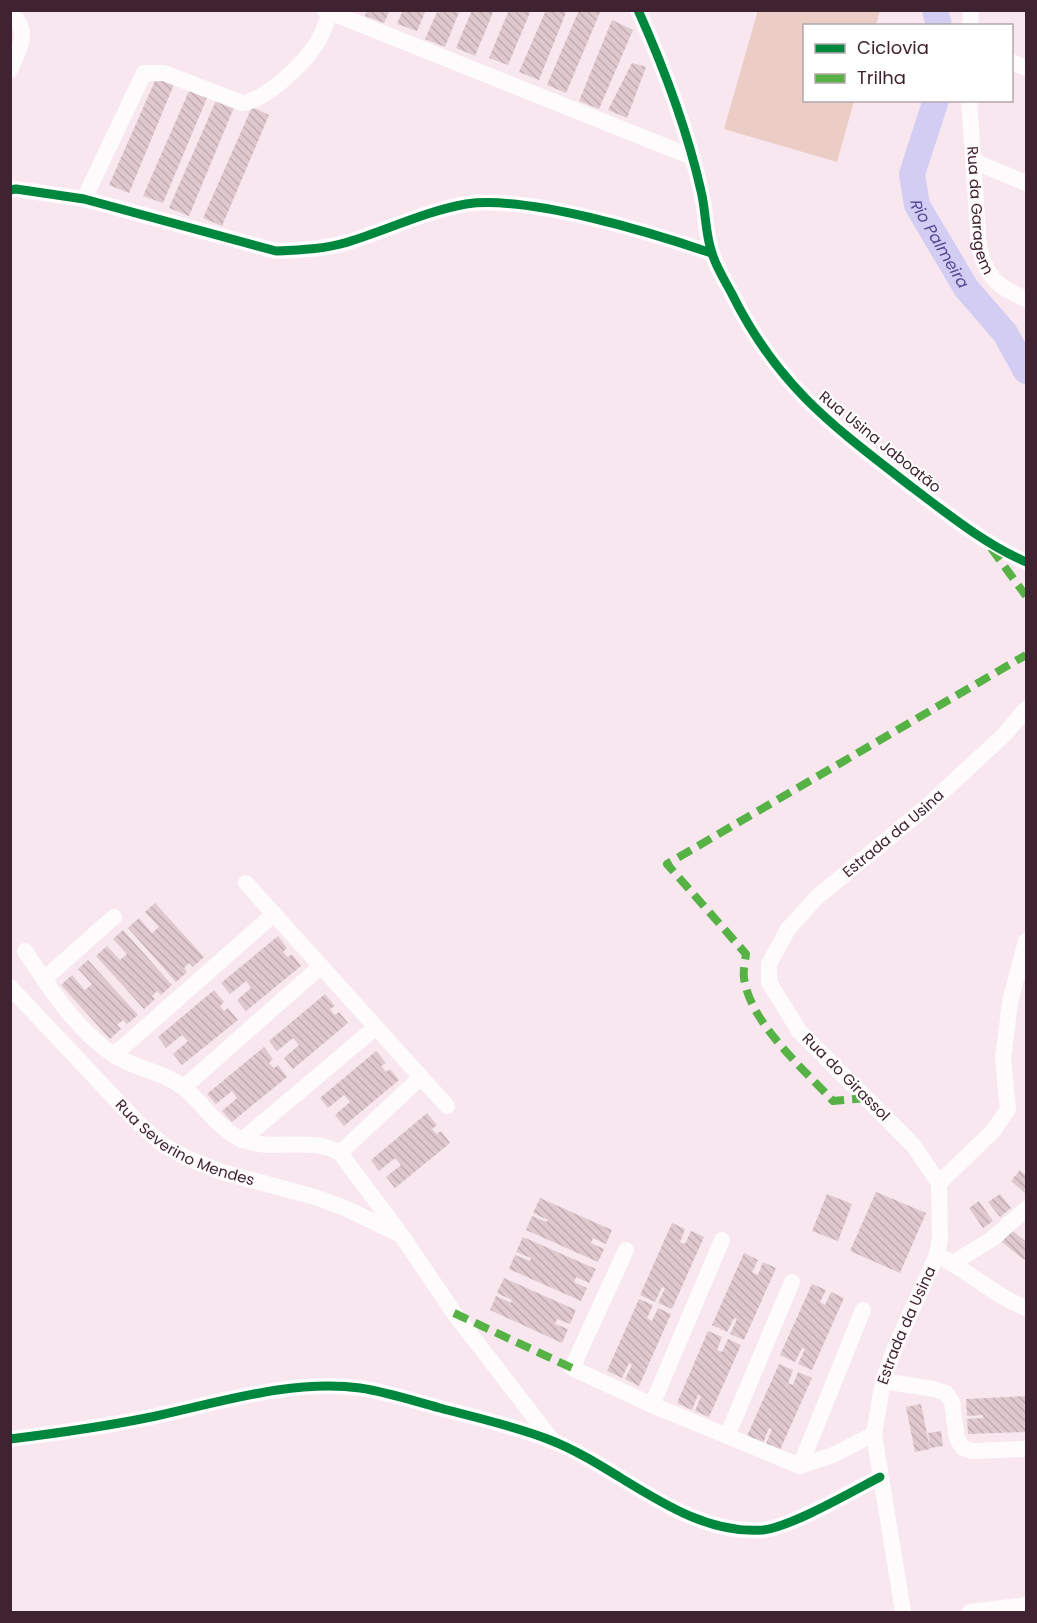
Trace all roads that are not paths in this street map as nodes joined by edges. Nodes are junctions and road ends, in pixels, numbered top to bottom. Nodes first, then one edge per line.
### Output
1 (638, 10) edge
2 (327, 12) edge
3 (10, 14) edge
4 (10, 70) edge
5 (969, 102) edge
6 (692, 158) junction
7 (973, 161) junction
8 (1026, 183) edge
9 (12, 188) edge
10 (84, 199) junction
11 (711, 253) junction
12 (1026, 299) edge
13 (1026, 562) edge
14 (1026, 709) edge
15 (246, 883) dead end
16 (274, 914) junction
17 (114, 917) dead end
18 (1026, 941) edge
19 (25, 951) dead end
20 (769, 963) joint
21 (321, 966) junction
22 (44, 979) junction
23 (10, 987) edge
24 (376, 1027) junction
25 (114, 1055) junction
26 (421, 1077) junction
27 (184, 1087) junction
28 (447, 1106) dead end
29 (242, 1140) junction
30 (339, 1153) junction
31 (939, 1183) junction
32 (1026, 1209) edge
33 (402, 1236) junction
34 (722, 1240) dead end
35 (626, 1250) dead end
36 (937, 1256) junction
37 (953, 1263) junction
38 (792, 1282) dead end
39 (1026, 1308) edge
40 (863, 1310) dead end
41 (883, 1381) junction
42 (651, 1405) junction
43 (874, 1434) junction
44 (727, 1436) junction
45 (10, 1439) edge
46 (552, 1440) junction
47 (1026, 1449) edge
48 (800, 1466) junction
49 (880, 1477) junction
50 (1026, 1605) edge
51 (903, 1612) edge
52 (970, 1612) edge

1 - 6 street, Rua Usina Jaboatão
2 - 6 street
2 - 10 street
3 - 4 street
5 - 7 street, Rua da Garagem
6 - 11 street, Rua Usina Jaboatão
7 - 8 street
7 - 12 street, Rua da Garagem
9 - 10 street
10 - 11 street
11 - 13 street, Rua Usina Jaboatão
14 - 20 street, Estrada da Usina
15 - 16 street
16 - 21 street
16 - 25 street
17 - 22 street
18 - 31 street
19 - 22 street
20 - 31 street, Rua do Girassol
21 - 24 street
21 - 27 street
22 - 25 street
23 - 33 street, Rua Severino Mendes
24 - 26 street
24 - 29 street
25 - 27 street
26 - 28 street
26 - 30 street
27 - 29 street
29 - 30 street
30 - 33 street
31 - 36 street, Estrada da Usina
32 - 37 street
33 - 46 street
34 - 42 street
35 - 42 street
36 - 37 street
36 - 41 street, Estrada da Usina
37 - 39 street
38 - 44 street
40 - 48 street
41 - 43 street, Estrada da Usina
41 - 47 street
42 - 44 street
43 - 48 street
43 - 49 street, Estrada da Usina
44 - 48 street
45 - 46 street
46 - 49 street
49 - 51 street, Estrada da Usina
50 - 52 street

